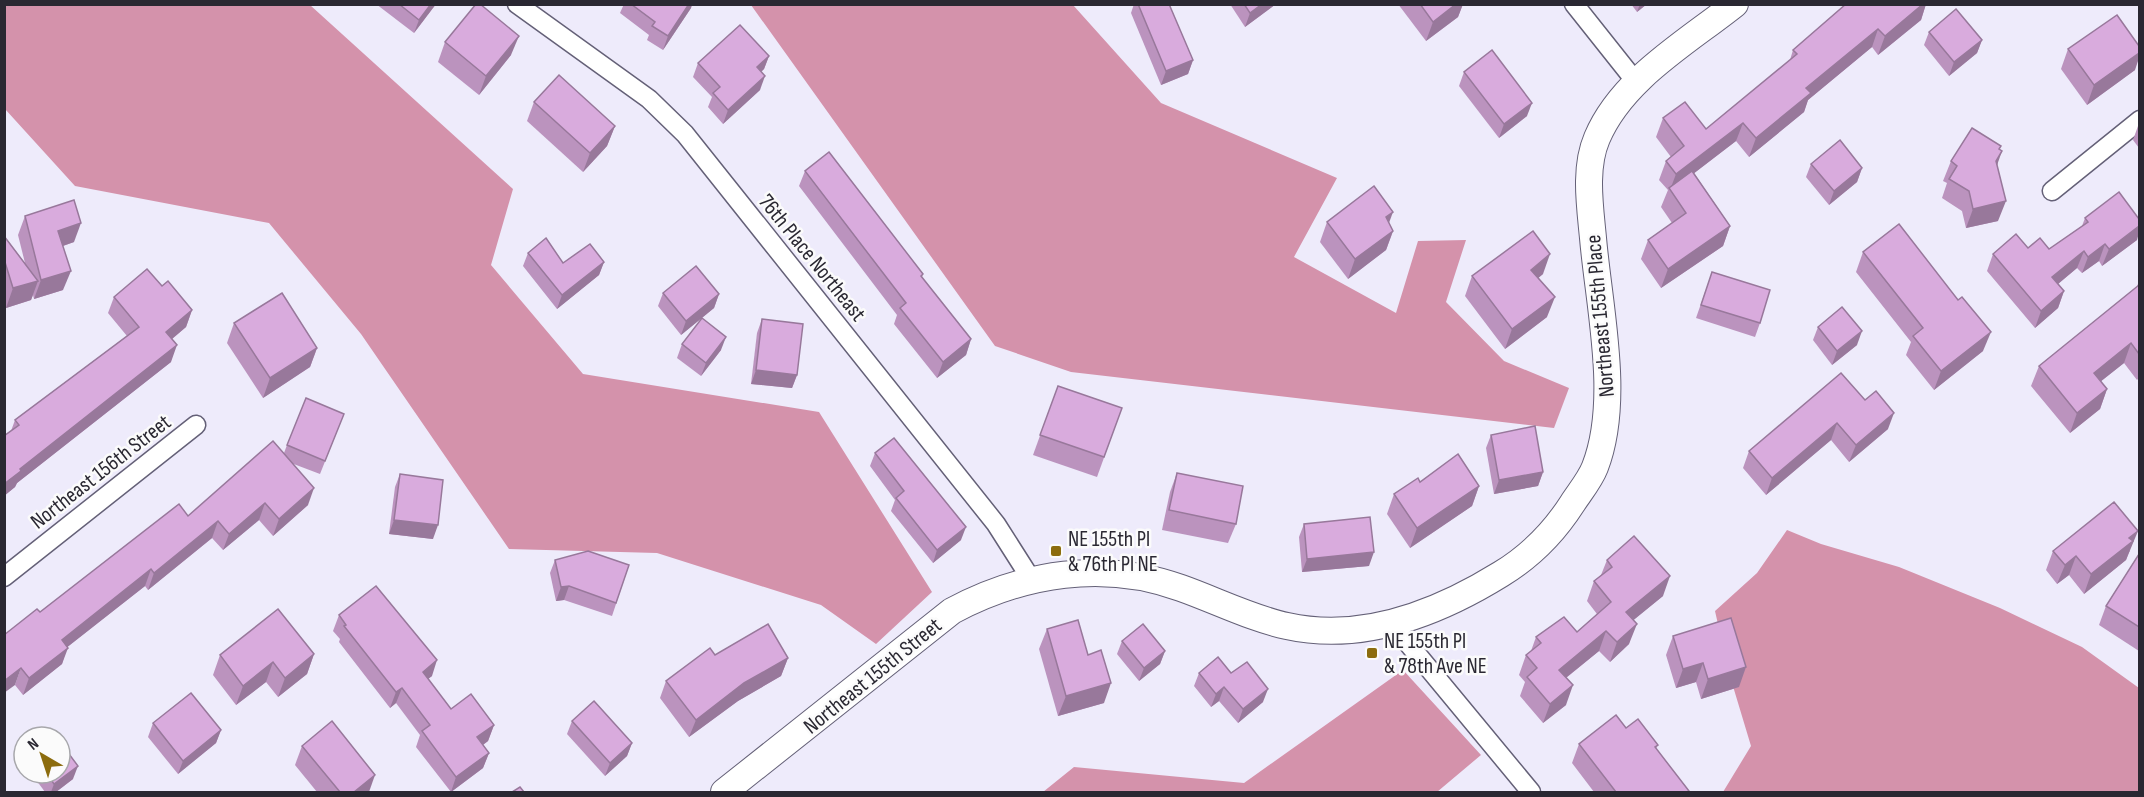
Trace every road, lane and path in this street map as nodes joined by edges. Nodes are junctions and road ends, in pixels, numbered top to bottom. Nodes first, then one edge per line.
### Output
1 (517, 4) edge
2 (1574, 4) edge
3 (1735, 4) edge
4 (1636, 82) junction
5 (2139, 120) edge
6 (2052, 192) dead end
7 (196, 425) dead end
8 (4, 577) edge
9 (1031, 579) junction
10 (1392, 624) junction
11 (724, 792) edge
12 (1531, 792) edge

1 - 9 street, 76th Place Northeast
2 - 4 street
3 - 4 street
4 - 10 street, Northeast 155th Place
5 - 6 street
7 - 8 street, Northeast 156th Street
9 - 10 street, Northeast 155th Place
9 - 11 street, Northeast 155th Street
10 - 12 street

